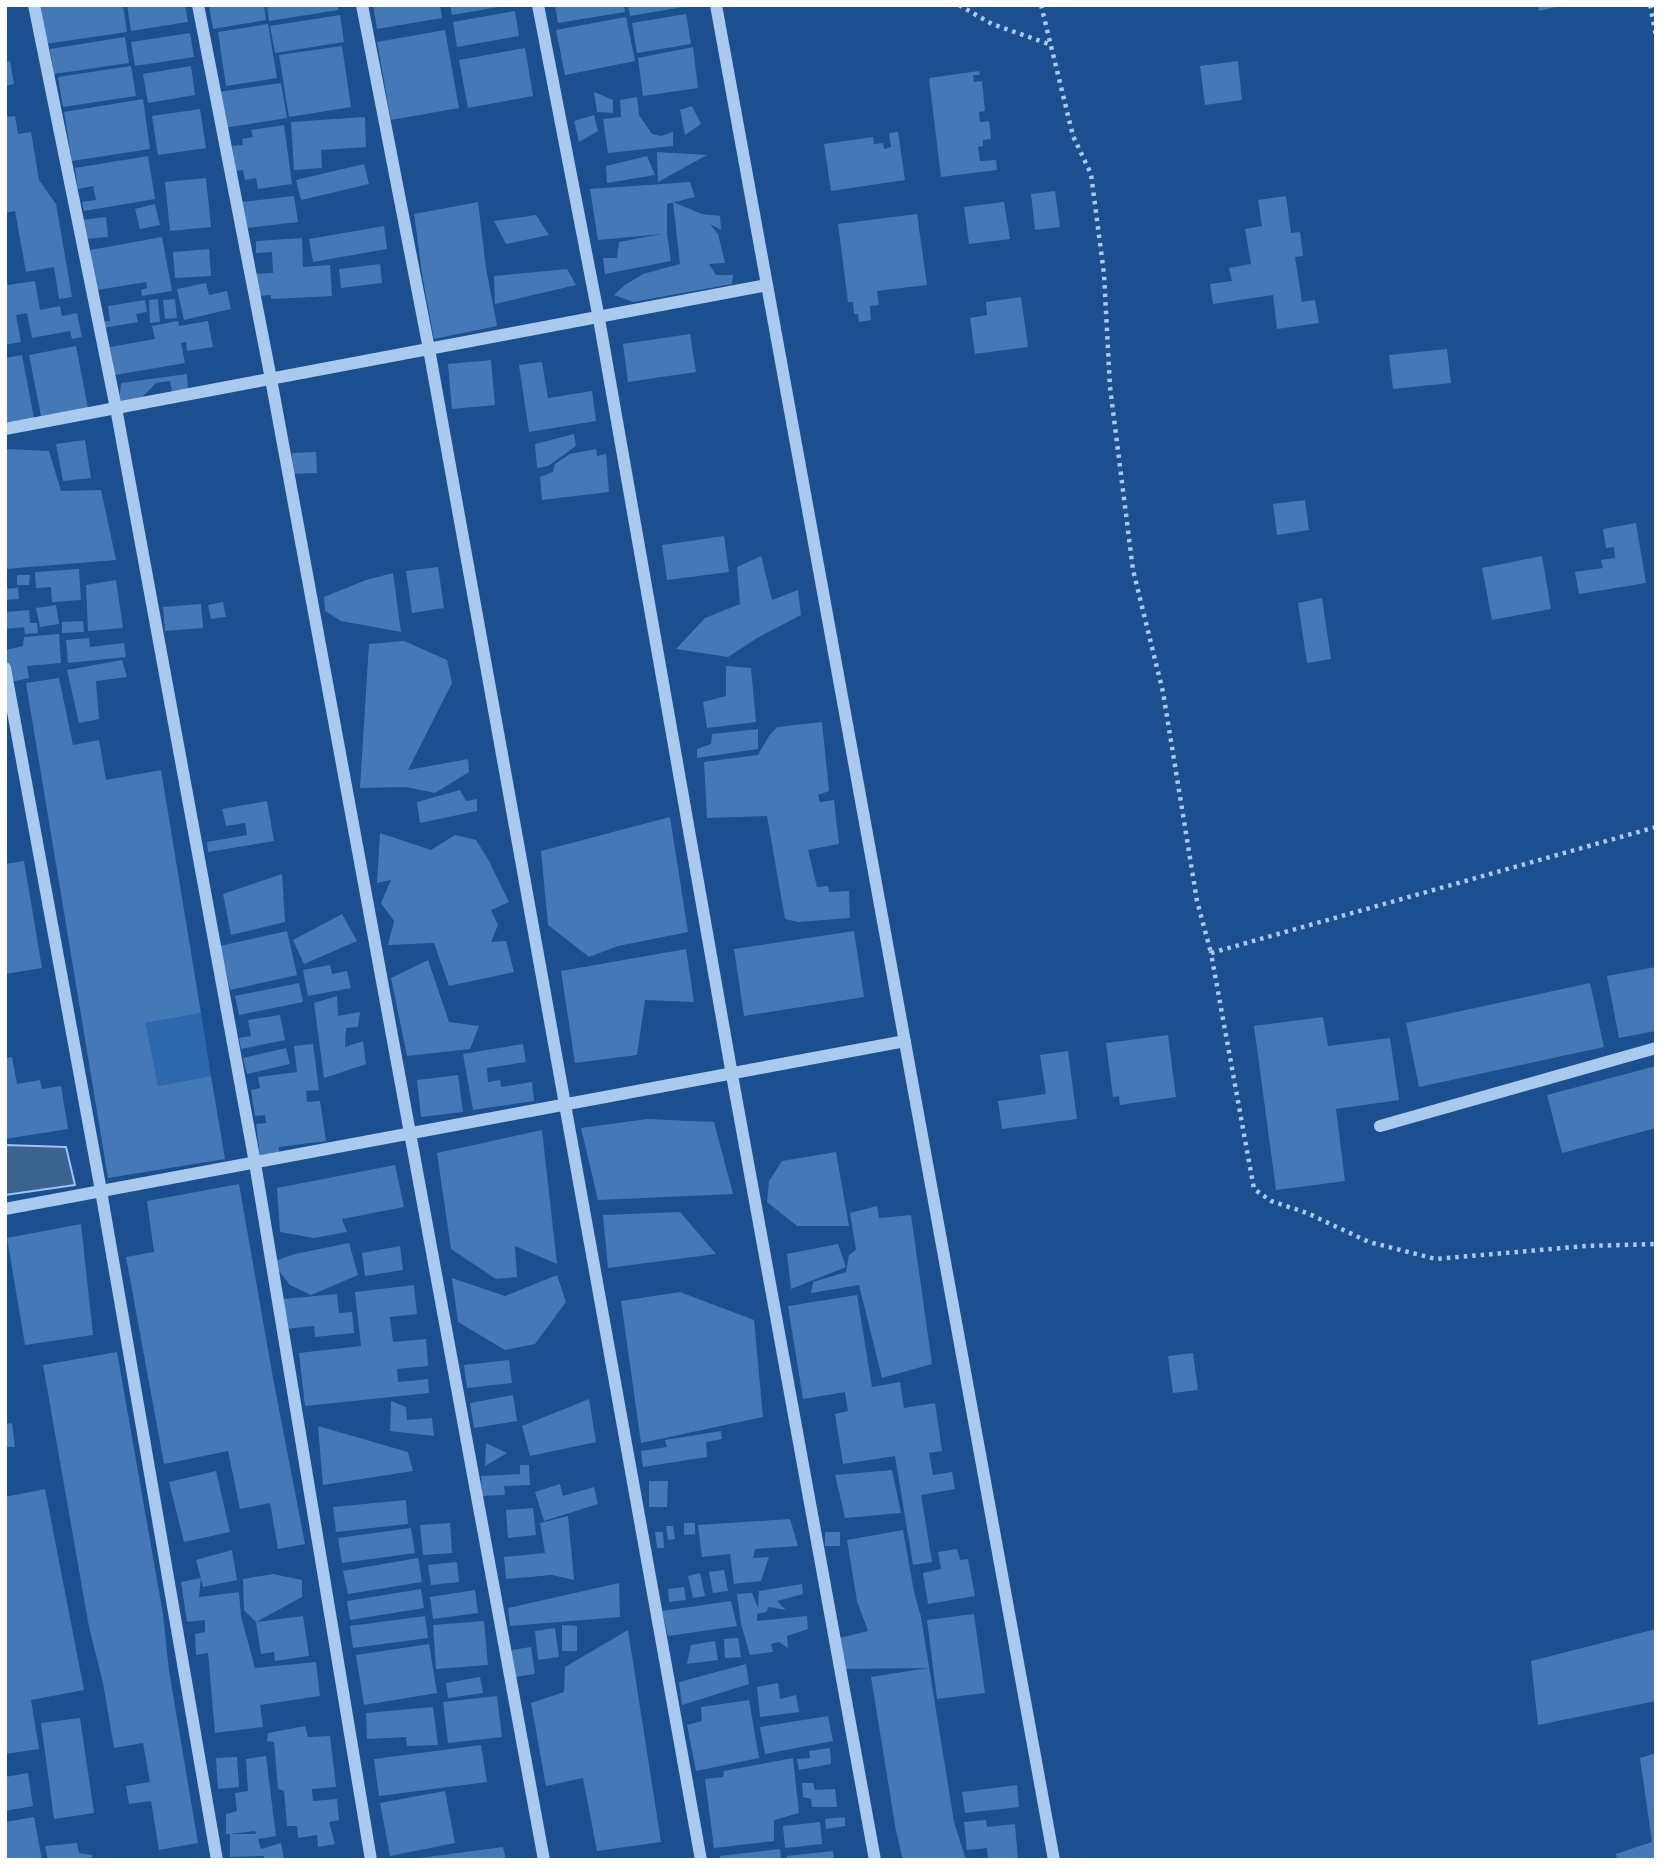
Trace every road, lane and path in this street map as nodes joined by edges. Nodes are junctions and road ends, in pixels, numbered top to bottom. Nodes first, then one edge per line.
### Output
1 (34, 5) edge
2 (198, 5) edge
3 (362, 5) edge
4 (538, 5) edge
5 (716, 5) edge
6 (959, 5) edge
7 (1041, 5) edge
8 (1650, 5) edge
9 (1656, 36) edge
10 (1050, 44) junction
11 (767, 285) junction
12 (598, 319) junction
13 (429, 349) junction
14 (271, 379) junction
15 (116, 408) junction
16 (5, 429) edge
17 (5, 668) edge
18 (1656, 827) edge
19 (1211, 953) junction
20 (905, 1041) junction
21 (1656, 1048) edge
22 (732, 1075) junction
23 (565, 1105) junction
24 (1380, 1126) dead end
25 (409, 1133) junction
26 (255, 1163) junction
27 (101, 1191) junction
28 (5, 1209) edge
29 (1656, 1244) edge
30 (217, 1860) edge
31 (371, 1860) edge
32 (544, 1860) edge
33 (701, 1860) edge
34 (875, 1860) edge
35 (1054, 1860) edge

1 - 15 street
2 - 14 street
3 - 13 street
4 - 12 street
5 - 11 street
6 - 10 path
7 - 10 path
8 - 9 path
10 - 19 path
11 - 12 street
11 - 20 street
12 - 13 street
12 - 22 street
13 - 14 street
13 - 23 street
14 - 15 street
14 - 25 street
15 - 16 street
15 - 26 street
17 - 27 street
18 - 19 path
19 - 29 path
20 - 22 street
20 - 35 street
21 - 24 street
22 - 23 street
22 - 34 street
23 - 25 street
23 - 33 street
25 - 26 street
25 - 32 street
26 - 27 street
26 - 31 street
27 - 28 street
27 - 30 street

